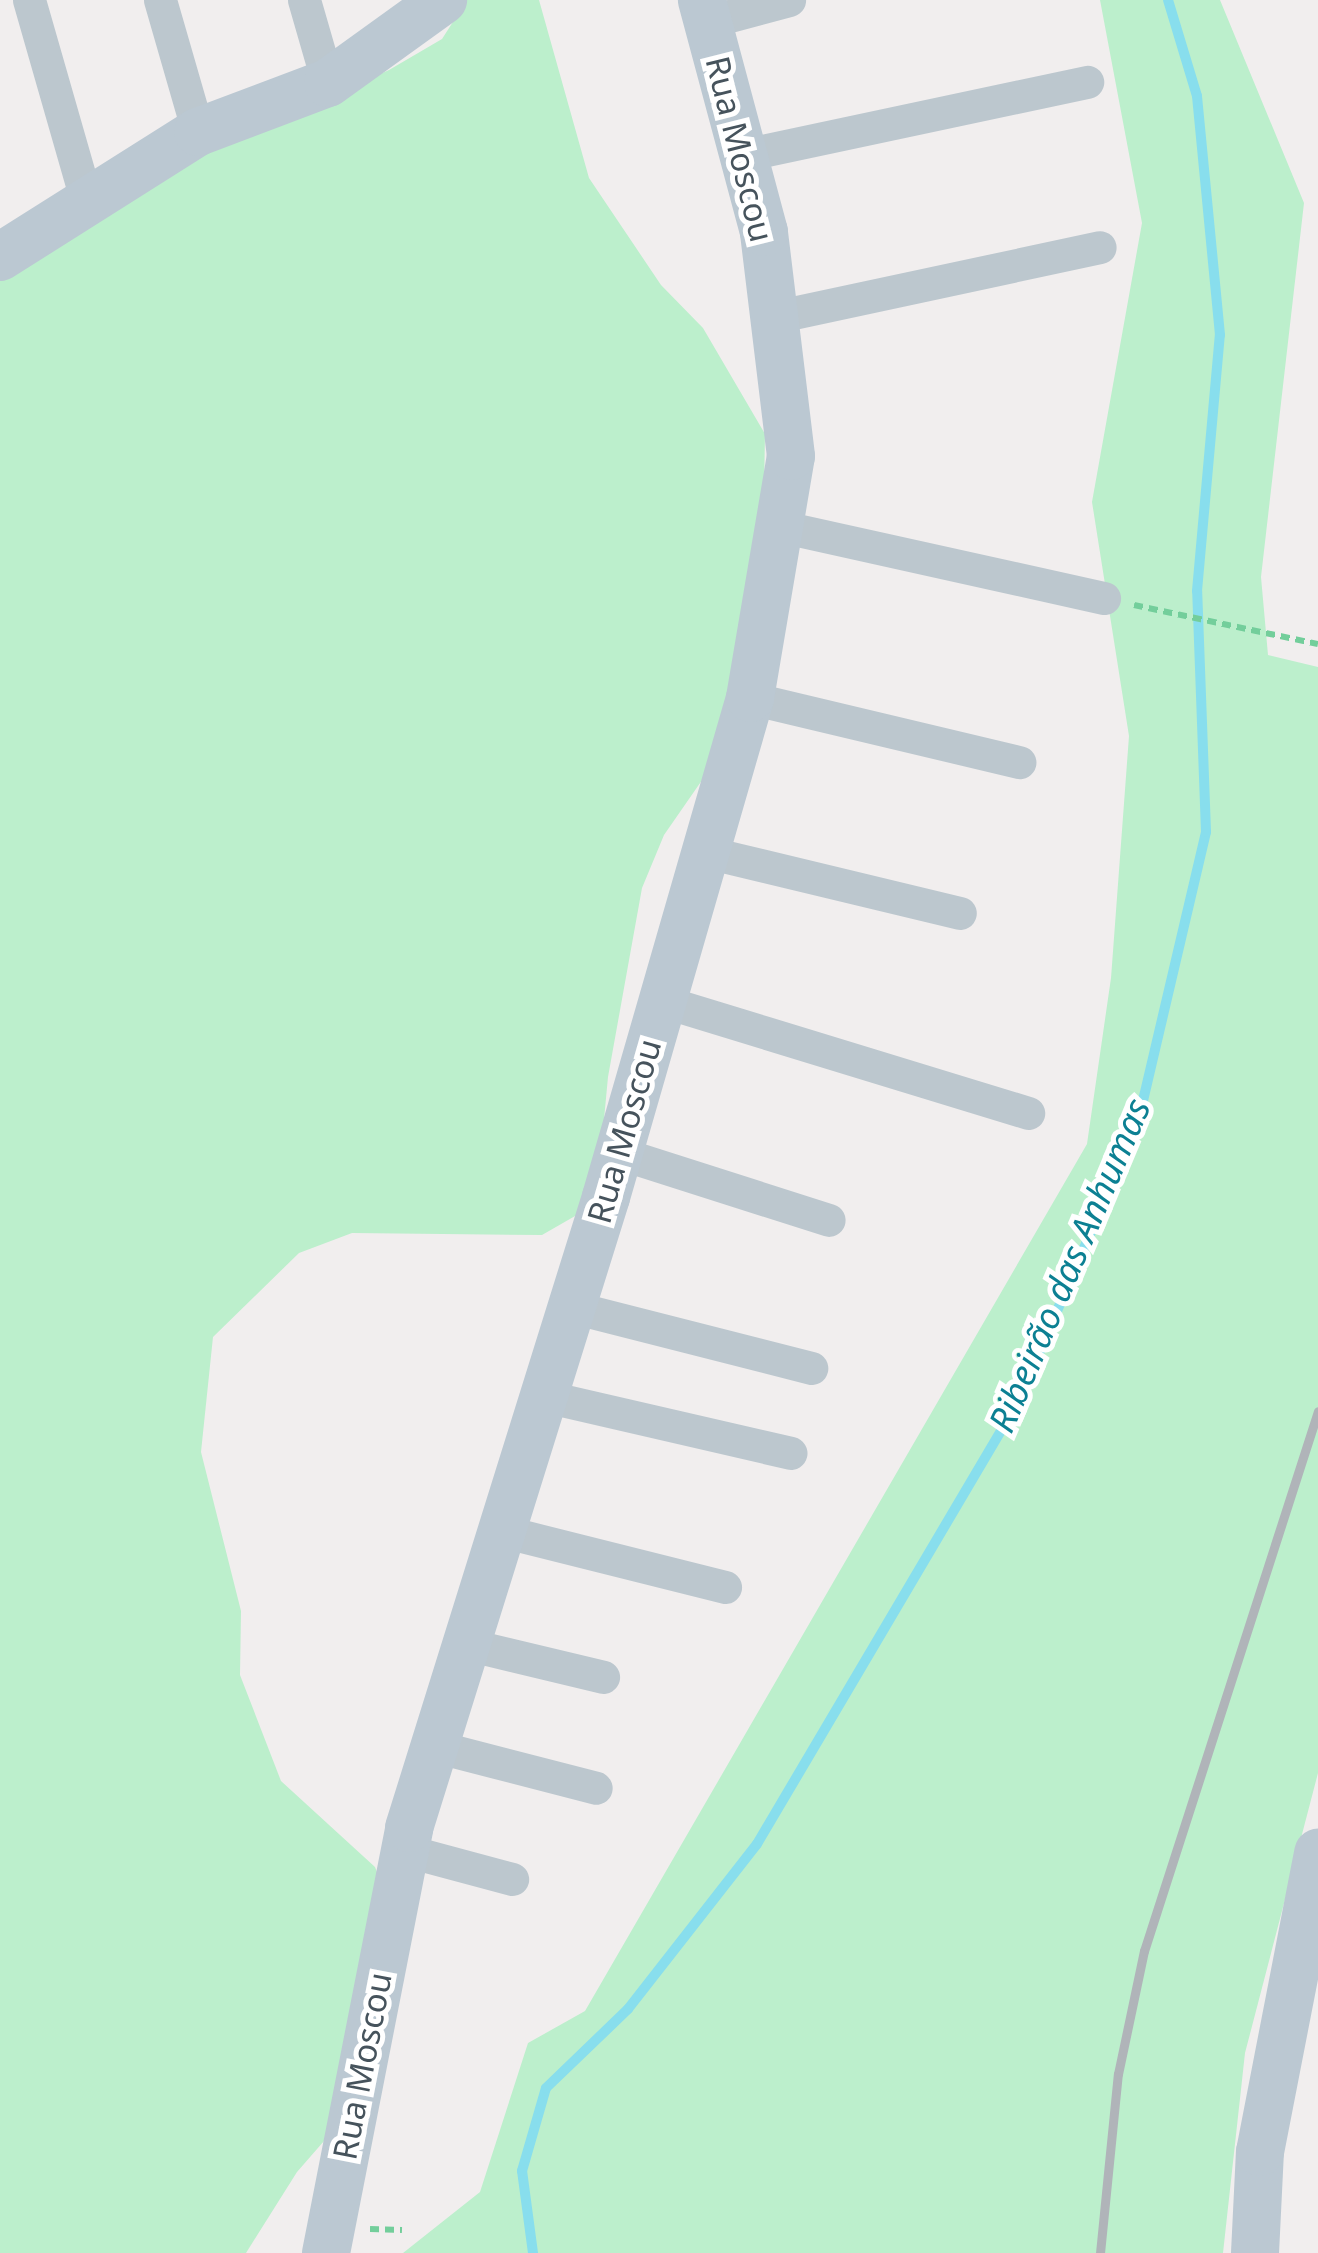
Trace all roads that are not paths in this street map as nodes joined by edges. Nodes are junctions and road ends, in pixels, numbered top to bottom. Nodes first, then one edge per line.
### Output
1 (29, 0) edge
2 (160, 0) edge
3 (304, 0) edge
4 (443, 0) edge
5 (789, 0) edge
6 (704, 11) edge
7 (1087, 82) dead end
8 (328, 83) junction
9 (198, 132) junction
10 (743, 155) junction
11 (87, 202) junction
12 (1100, 248) dead end
13 (0, 257) edge
14 (775, 316) junction
15 (779, 526) junction
16 (1104, 598) road end
17 (750, 698) junction
18 (1019, 762) dead end
19 (706, 852) junction
20 (960, 914) dead end
21 (662, 1001) junction
22 (1028, 1113) dead end
23 (619, 1153) junction
24 (829, 1220) dead end
25 (572, 1307) junction
26 (811, 1368) dead end
27 (544, 1396) junction
28 (790, 1453) dead end
29 (502, 1531) junction
30 (725, 1587) dead end
31 (466, 1644) junction
32 (603, 1677) dead end
33 (434, 1746) junction
34 (596, 1788) dead end
35 (404, 1850) junction
36 (1318, 1853) edge
37 (512, 1879) dead end
38 (326, 2253) edge
39 (1255, 2253) edge

1 - 11 street
2 - 9 street
3 - 8 street
4 - 8 street
5 - 6 street
6 - 10 street, Rua Moscou
7 - 10 street
8 - 9 street
9 - 11 street
10 - 14 street, Rua Moscou
11 - 13 street
12 - 14 street
14 - 15 street, Rua Moscou
15 - 16 street
15 - 17 street, Rua Moscou
17 - 18 street
17 - 19 street, Rua Moscou
19 - 20 street
19 - 21 street, Rua Moscou
21 - 22 street
21 - 23 street, Rua Moscou
23 - 24 street
23 - 25 street, Rua Moscou
25 - 26 street
25 - 27 street, Rua Moscou
27 - 28 street
27 - 29 street, Rua Moscou
29 - 30 street
29 - 31 street, Rua Moscou
31 - 32 street
31 - 33 street, Rua Moscou
33 - 34 street
33 - 35 street, Rua Moscou
35 - 37 street
35 - 38 street, Rua Moscou
36 - 39 street

